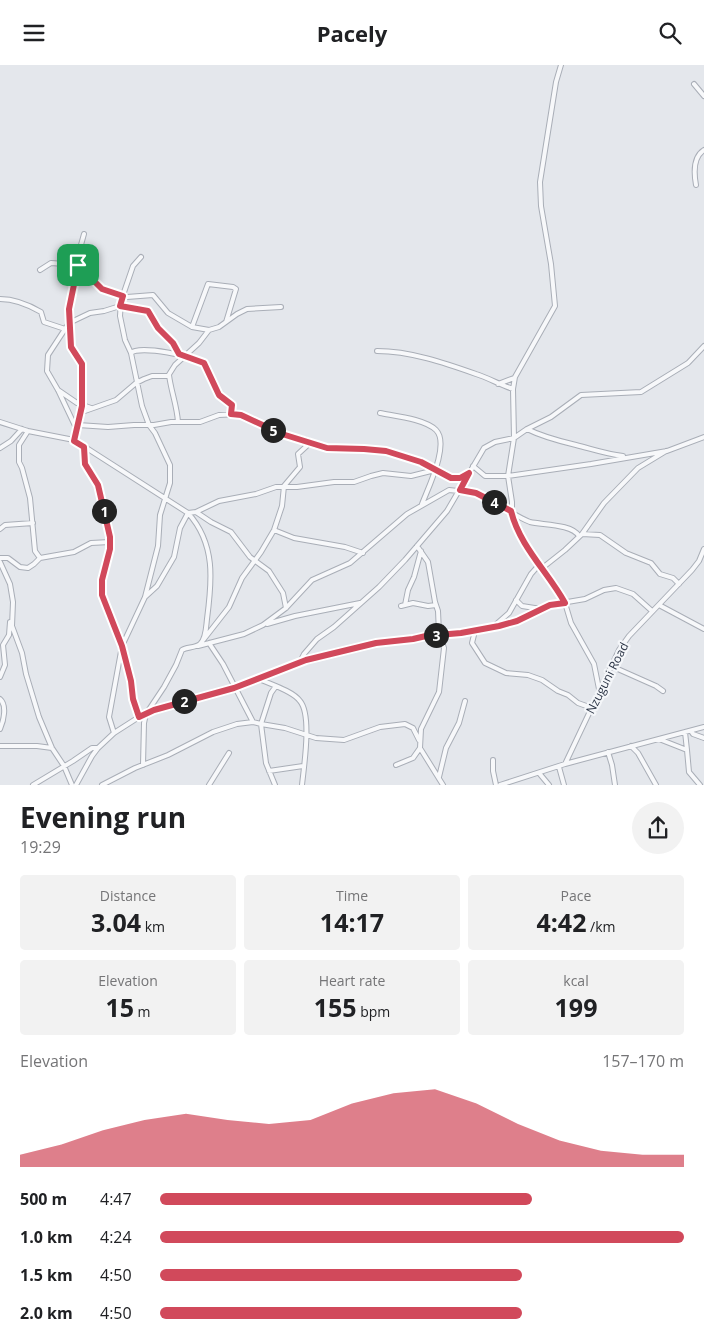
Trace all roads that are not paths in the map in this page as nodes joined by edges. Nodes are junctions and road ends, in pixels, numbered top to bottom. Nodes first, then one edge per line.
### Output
1 (561, 65) edge
2 (694, 84) dead end
3 (704, 96) edge
4 (704, 150) edge
5 (696, 185) dead end
6 (84, 235) dead end
7 (141, 257) dead end
8 (78, 265) junction
9 (40, 270) dead end
10 (123, 296) junction
11 (0, 299) edge
12 (120, 306) junction
13 (281, 307) dead end
14 (70, 323) junction
15 (225, 324) junction
16 (192, 327) junction
17 (65, 329) junction
18 (209, 330) junction
19 (704, 346) edge
20 (377, 351) dead end
21 (131, 353) junction
22 (182, 355) junction
23 (170, 375) junction
24 (515, 377) junction
25 (136, 383) junction
26 (498, 384) junction
27 (512, 389) junction
28 (58, 390) junction
29 (82, 406) junction
30 (91, 408) junction
31 (81, 412) junction
32 (380, 413) dead end
33 (231, 414) junction
34 (0, 422) edge
35 (178, 422) junction
36 (149, 425) junction
37 (22, 429) junction
38 (77, 429) junction
39 (526, 429) junction
40 (28, 431) junction
41 (65, 437) junction
42 (704, 437) edge
43 (514, 438) junction
44 (74, 441) junction
45 (311, 442) junction
46 (84, 447) junction
47 (0, 448) edge
48 (667, 451) junction
49 (626, 457) junction
50 (473, 466) junction
51 (435, 470) junction
52 (469, 473) junction
53 (508, 476) junction
54 (284, 487) junction
55 (460, 490) junction
56 (165, 500) junction
57 (422, 504) junction
58 (196, 511) junction
59 (512, 512) junction
60 (188, 513) junction
61 (32, 523) junction
62 (0, 529) edge
63 (274, 530) junction
64 (580, 535) junction
65 (110, 542) junction
66 (417, 546) junction
67 (704, 549) edge
68 (421, 551) junction
69 (363, 553) junction
70 (0, 558) edge
71 (40, 558) junction
72 (255, 561) junction
73 (0, 562) edge
74 (540, 567) junction
75 (679, 584) junction
76 (145, 597) junction
77 (516, 600) junction
78 (360, 603) junction
79 (565, 603) junction
80 (436, 605) junction
81 (659, 605) junction
82 (286, 608) junction
83 (541, 609) junction
84 (652, 611) junction
85 (12, 620) junction
86 (263, 625) junction
87 (492, 627) junction
88 (704, 629) edge
89 (475, 631) junction
90 (440, 635) junction
91 (204, 639) junction
92 (209, 643) junction
93 (198, 646) junction
94 (122, 647) junction
95 (300, 662) junction
96 (611, 666) junction
97 (0, 677) edge
98 (259, 679) junction
99 (276, 686) junction
100 (234, 688) junction
101 (599, 689) junction
102 (663, 691) dead end
103 (0, 699) edge
104 (465, 701) dead end
105 (592, 708) junction
106 (146, 713) junction
107 (139, 717) junction
108 (253, 722) junction
109 (261, 724) junction
110 (704, 727) edge
111 (0, 729) edge
112 (691, 731) junction
113 (685, 732) junction
114 (114, 733) junction
115 (307, 736) junction
116 (704, 738) edge
117 (659, 739) junction
118 (420, 741) junction
119 (0, 746) edge
120 (631, 746) junction
121 (52, 748) junction
122 (420, 748) junction
123 (98, 749) junction
124 (687, 750) junction
125 (608, 752) junction
126 (229, 753) dead end
127 (493, 760) dead end
128 (565, 764) junction
129 (143, 765) junction
130 (396, 765) dead end
131 (304, 766) junction
132 (64, 767) junction
133 (559, 767) junction
134 (269, 771) junction
135 (539, 773) junction
136 (439, 777) junction
137 (33, 785) edge
138 (72, 785) edge
139 (76, 785) edge
140 (102, 785) edge
141 (209, 785) edge
142 (275, 785) edge
143 (302, 785) edge
144 (443, 785) edge
145 (498, 785) edge
146 (549, 785) edge
147 (564, 785) edge
148 (616, 785) edge
149 (656, 785) edge
150 (700, 785) edge

1 - 24 street
2 - 3 street
4 - 5 street
6 - 8 street
7 - 10 street
8 - 9 street
8 - 10 street
8 - 14 street
10 - 12 street
10 - 16 street
11 - 17 street
12 - 14 street
12 - 21 street
12 - 22 street
13 - 15 street
14 - 17 street
14 - 29 street
15 - 16 street
15 - 18 street
16 - 18 street
17 - 28 street
18 - 22 street
19 - 39 street
20 - 26 street
21 - 22 street
21 - 25 street
22 - 23 street
22 - 33 street
23 - 25 street
23 - 35 street
24 - 26 street
24 - 27 street
25 - 30 street
25 - 36 street
26 - 27 street
27 - 43 street
28 - 29 street
28 - 38 street
29 - 30 street
29 - 31 street
30 - 31 street
31 - 38 street
32 - 51 street
33 - 35 street
33 - 45 street
34 - 37 street
35 - 36 street
36 - 38 street
36 - 56 street
37 - 40 street
37 - 47 street
38 - 41 street
38 - 44 street
39 - 43 street
39 - 49 street
40 - 41 street
40 - 61 street
41 - 44 street
42 - 48 street
43 - 50 street
43 - 53 street
44 - 46 street
45 - 51 street
45 - 54 street
46 - 56 street
46 - 65 street
48 - 49 street
48 - 64 street
49 - 53 street
50 - 52 street
50 - 53 street
51 - 52 street
51 - 54 street
51 - 57 street
52 - 55 street
53 - 59 street
54 - 58 street
54 - 63 street
55 - 57 street
55 - 59 street
55 - 66 street
56 - 60 street
56 - 76 street
57 - 69 street
58 - 60 street
58 - 72 street
59 - 64 street
59 - 74 street
60 - 76 street
60 - 91 street
61 - 62 street
61 - 71 street
63 - 69 street
63 - 72 street
64 - 74 street
64 - 75 street
65 - 71 street
65 - 94 street
66 - 68 street
66 - 78 street
67 - 75 street, Nzuguni Road
68 - 80 street
68 - 80 street
69 - 82 street
70 - 71 street
72 - 82 street
72 - 91 street
73 - 85 street
74 - 77 street
74 - 79 street
75 - 81 street, Nzuguni Road
76 - 94 street
77 - 83 street
77 - 87 street
78 - 86 street
78 - 95 street
79 - 83 street
79 - 84 street
79 - 101 street
80 - 90 street
81 - 84 street, Nzuguni Road
81 - 88 street
82 - 86 street
83 - 87 street
84 - 96 street, Nzuguni Road
85 - 97 street
85 - 121 street
86 - 92 street
87 - 89 street
89 - 90 street
89 - 105 street
90 - 95 street
90 - 118 street
91 - 93 street
92 - 93 street
92 - 100 street
93 - 106 street
94 - 107 street
94 - 114 street
95 - 98 street
96 - 101 street, Nzuguni Road
96 - 102 street
98 - 99 street
98 - 100 street
99 - 109 street
99 - 115 street
100 - 106 street
100 - 108 street
101 - 105 street, Nzuguni Road
103 - 111 street
104 - 136 street
105 - 128 street, Nzuguni Road
106 - 107 street
106 - 129 street
107 - 114 street
108 - 109 street
108 - 129 street
109 - 115 street
109 - 134 street
110 - 112 street
112 - 113 street
112 - 116 street
113 - 117 street
113 - 124 street
114 - 123 street
115 - 118 street
115 - 131 street
117 - 120 street
117 - 124 street
118 - 122 street
119 - 121 street
120 - 125 street
120 - 149 street
121 - 132 street
122 - 130 street
122 - 136 street
123 - 132 street
123 - 139 street
124 - 150 street
125 - 128 street
125 - 148 street
126 - 141 street
127 - 145 street
128 - 133 street
129 - 140 street
131 - 134 street
131 - 143 street
132 - 137 street
132 - 138 street
133 - 135 street
133 - 147 street
134 - 142 street
135 - 145 street
135 - 146 street
136 - 144 street

